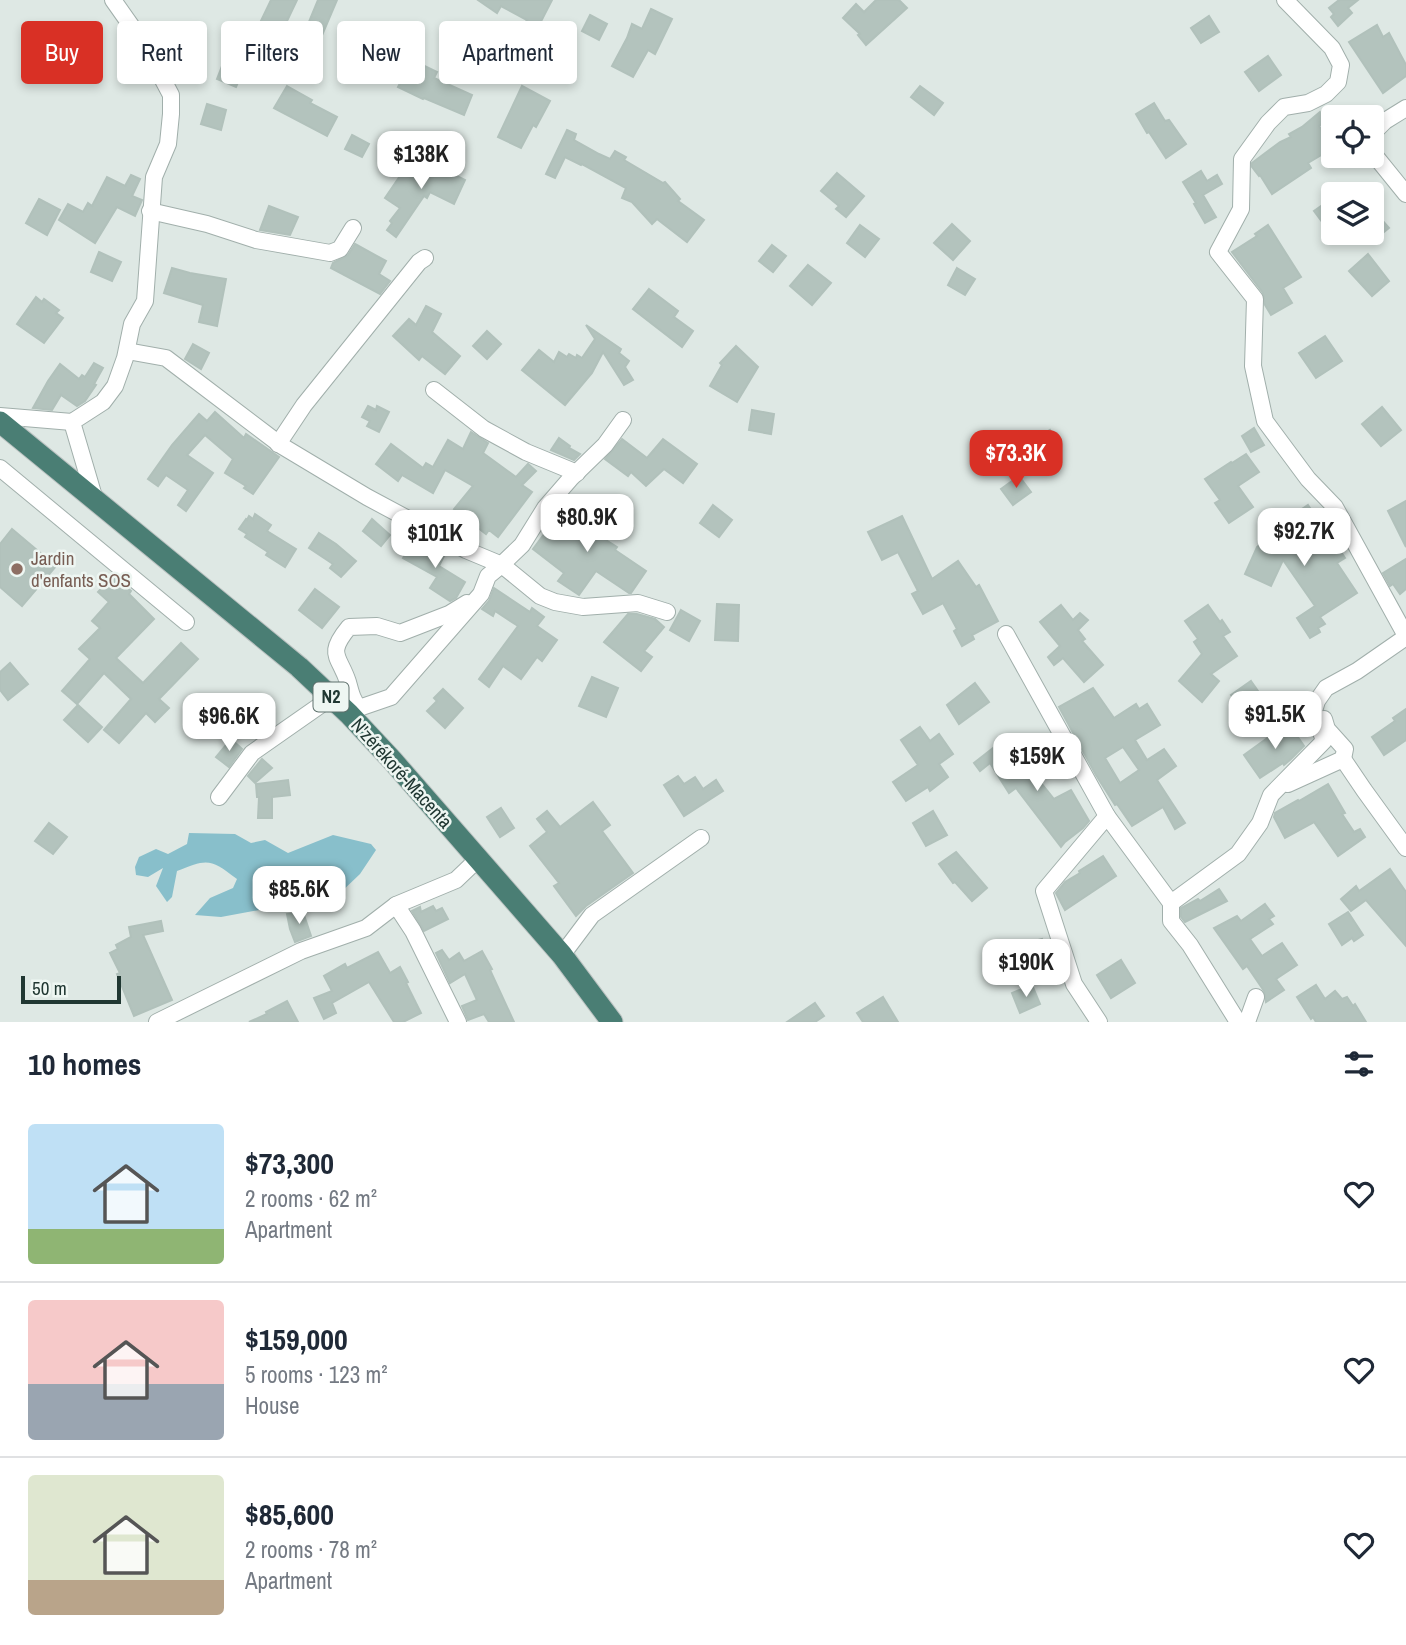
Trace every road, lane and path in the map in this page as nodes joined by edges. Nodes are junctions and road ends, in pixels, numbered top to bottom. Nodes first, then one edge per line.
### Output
1 (113, 0) edge
2 (1284, 0) edge
3 (1406, 108) edge
4 (1384, 122) edge
5 (1384, 167) edge
6 (1406, 194) edge
7 (150, 211) junction
8 (353, 228) dead end
9 (425, 258) dead end
10 (127, 351) junction
11 (434, 390) dead end
12 (0, 416) edge
13 (623, 420) dead end
14 (0, 422) edge
15 (72, 422) junction
16 (278, 444) junction
17 (2, 473) edge
18 (577, 473) junction
19 (95, 500) junction
20 (502, 565) junction
21 (481, 594) junction
22 (667, 612) dead end
23 (186, 622) dead end
24 (1006, 634) dead end
25 (1406, 637) edge
26 (331, 697) junction
27 (1317, 701) junction
28 (354, 711) junction
29 (1343, 759) junction
30 (1280, 788) junction
31 (219, 797) dead end
32 (1107, 816) junction
33 (701, 838) dead end
34 (1406, 848) edge
35 (478, 858) junction
36 (1171, 903) junction
37 (396, 905) junction
38 (562, 955) junction
39 (1256, 997) dead end
40 (158, 1022) edge
41 (458, 1022) edge
42 (612, 1022) edge
43 (1099, 1022) edge
44 (1238, 1022) edge
45 (1247, 1022) edge

1 - 7 street
2 - 25 street
3 - 4 street
5 - 6 street
7 - 8 street
7 - 10 street
9 - 16 street
10 - 15 street
10 - 16 street
11 - 18 street
12 - 15 street
13 - 18 street
14 - 19 highway, N'zérékoré-Macenta / N2
15 - 19 street
16 - 20 street
17 - 23 street
18 - 20 street
19 - 26 highway, N'zérékoré-Macenta / N2
20 - 21 street
20 - 22 street
21 - 28 street
21 - 28 street
24 - 32 street
25 - 27 street
26 - 28 highway, N'zérékoré-Macenta / N2
26 - 31 street
27 - 29 street
27 - 30 street
28 - 35 highway, N'zérékoré-Macenta / N2
29 - 30 street
29 - 34 street
30 - 36 street
32 - 36 street
32 - 43 street
33 - 38 street
35 - 37 street
35 - 38 highway, N'zérékoré-Macenta / N2
36 - 44 street
37 - 40 street
37 - 41 street
38 - 42 highway, N'zérékoré-Macenta / N2
39 - 45 street

